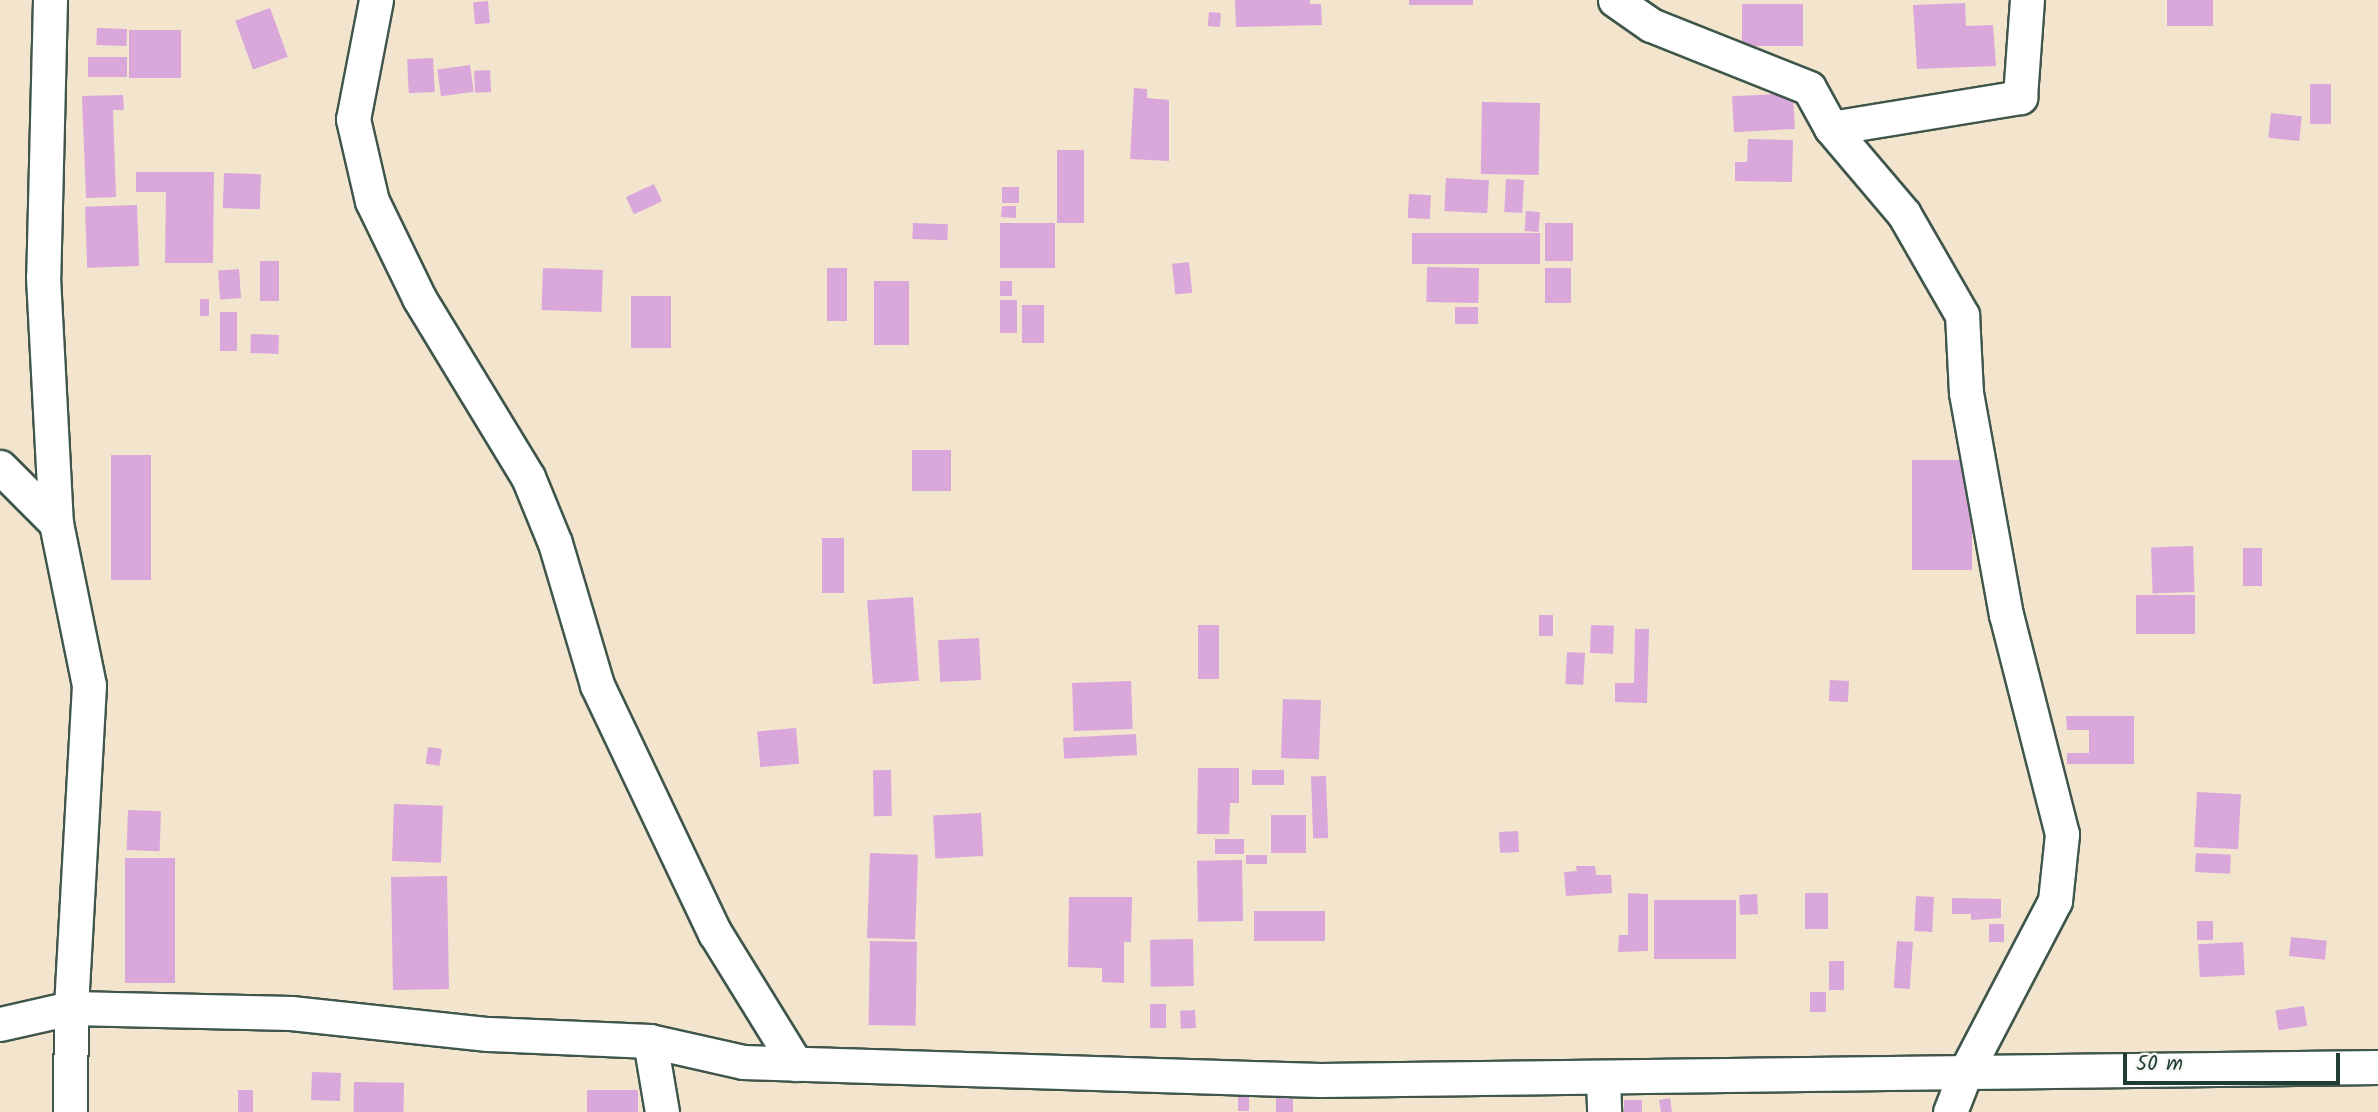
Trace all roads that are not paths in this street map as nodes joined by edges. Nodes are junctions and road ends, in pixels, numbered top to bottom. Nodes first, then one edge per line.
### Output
1 (50, 0) edge
2 (375, 0) edge
3 (1615, 0) edge
4 (2027, 0) edge
5 (1831, 128) junction
6 (0, 467) edge
7 (56, 523) junction
8 (71, 1008) junction
9 (0, 1024) edge
10 (650, 1041) junction
11 (796, 1064) junction
12 (2378, 1067) edge
13 (1966, 1071) junction
14 (1603, 1078) junction
15 (71, 1112) edge
16 (662, 1112) edge
17 (1604, 1112) edge
18 (1950, 1112) edge

1 - 7 street
2 - 11 street
3 - 5 street
4 - 5 street
5 - 13 street
6 - 7 street
7 - 8 street
8 - 9 street
8 - 10 street
8 - 15 street
10 - 11 street
10 - 16 street
11 - 14 street
12 - 13 street
13 - 14 street
13 - 18 street
14 - 17 street

